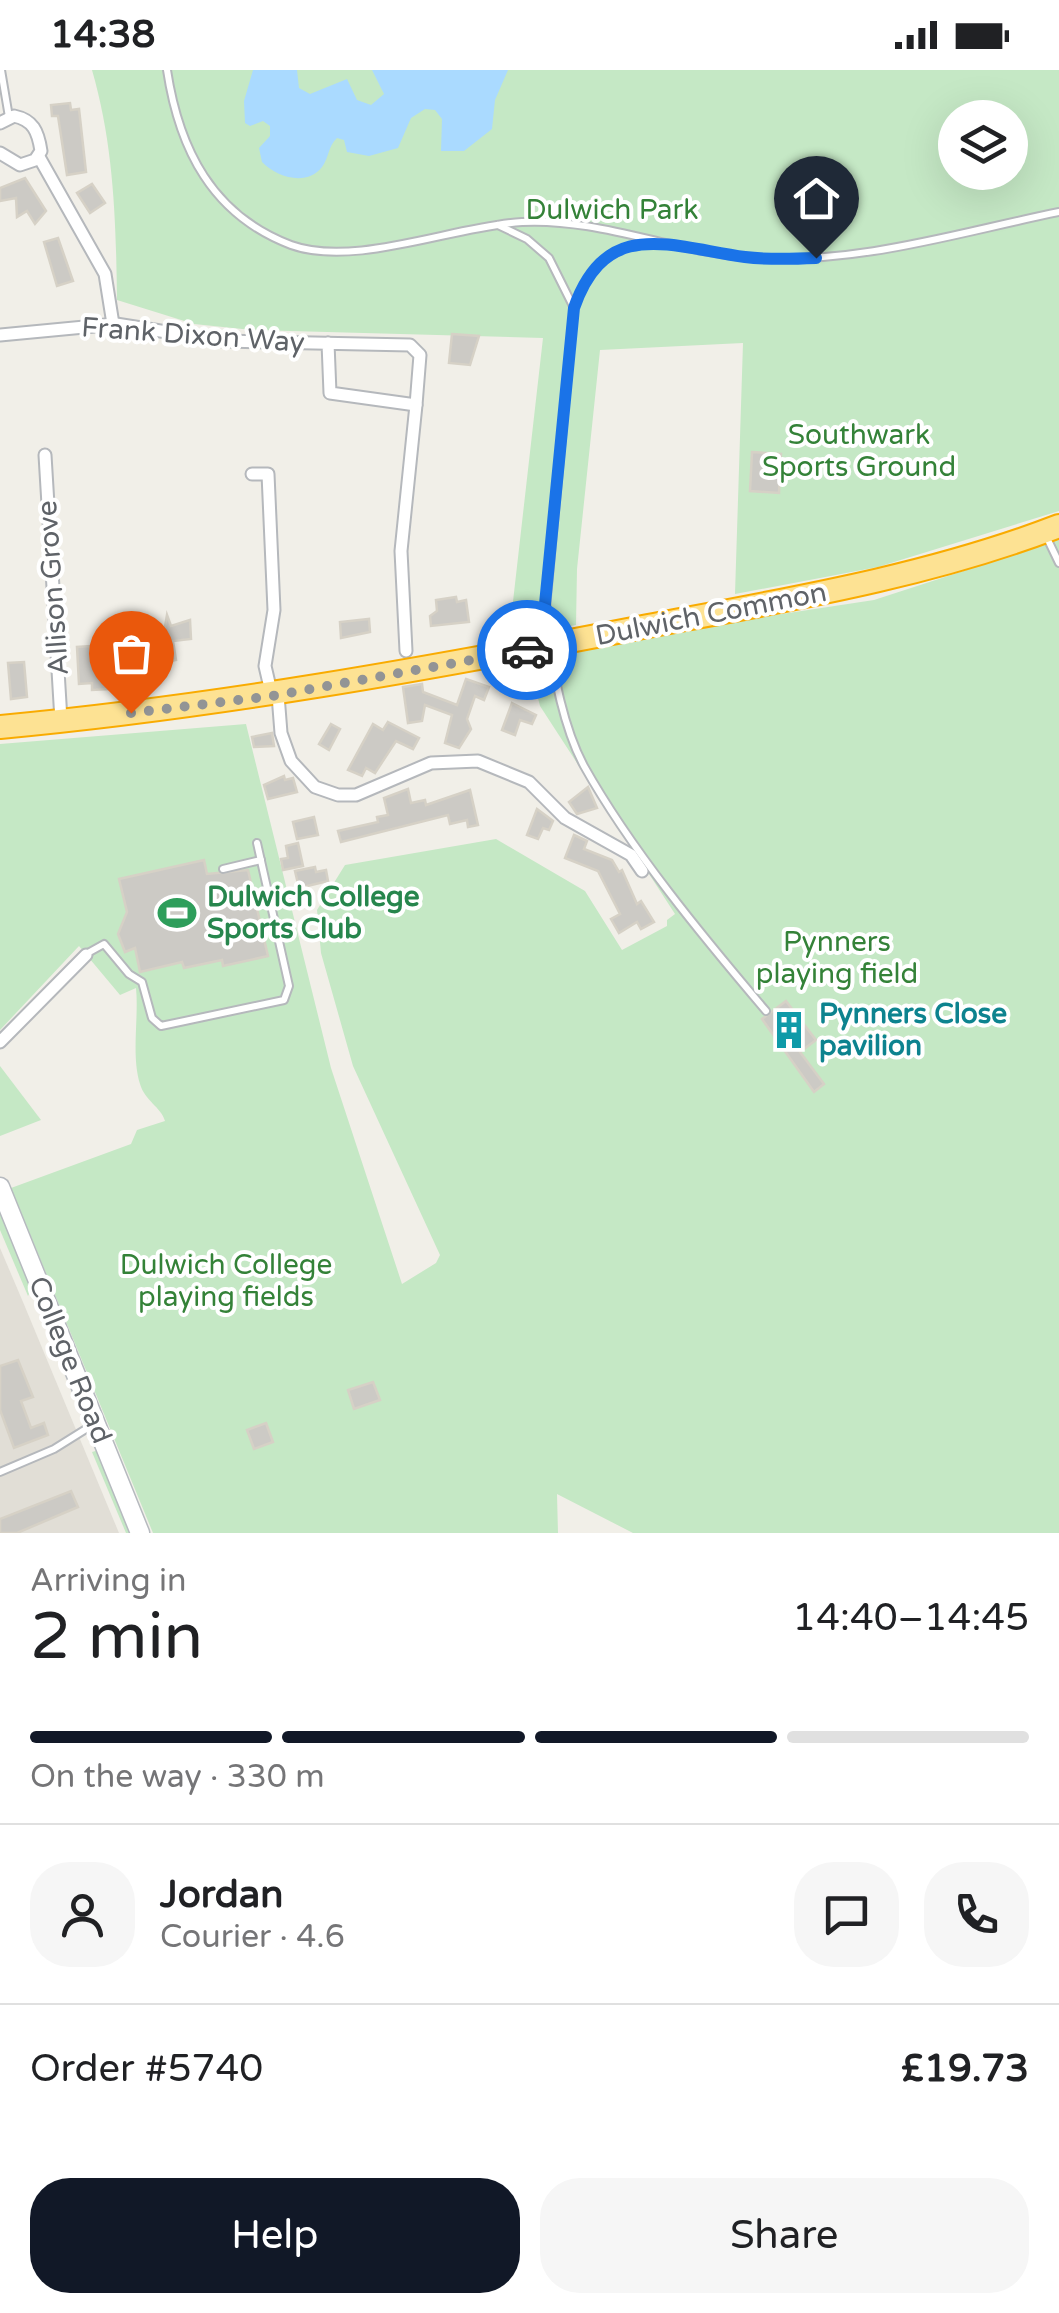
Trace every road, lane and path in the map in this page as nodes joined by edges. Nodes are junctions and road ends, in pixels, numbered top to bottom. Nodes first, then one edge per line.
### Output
1 (1, 70) edge
2 (167, 70) edge
3 (4, 120) edge
4 (0, 153) edge
5 (39, 157) junction
6 (1059, 212) edge
7 (497, 224) junction
8 (655, 240) junction
9 (574, 308) junction
10 (112, 324) junction
11 (0, 335) edge
12 (328, 344) junction
13 (416, 405) junction
14 (45, 455) dead end
15 (252, 474) dead end
16 (1052, 529) edge
17 (1059, 563) edge
18 (548, 646) junction
19 (406, 650) dead end
20 (275, 695) junction
21 (60, 722) junction
22 (0, 727) edge
23 (257, 843) dead end
24 (261, 860) junction
25 (223, 868) dead end
26 (642, 870) dead end
27 (86, 955) joint
28 (766, 1011) dead end
29 (0, 1042) edge
30 (0, 1187) edge
31 (95, 1423) junction
32 (0, 1472) edge
33 (140, 1533) edge

1 - 3 lane
2 - 7 lane
3 - 5 street
4 - 5 street
5 - 10 street
6 - 8 lane
7 - 8 lane
7 - 9 lane
8 - 9 lane
9 - 18 lane
10 - 11 street, Frank Dixon Way
10 - 12 street, Frank Dixon Way
12 - 13 street, Frank Dixon Way
12 - 13 street, Frank Dixon Way
13 - 19 street, Frank Dixon Way
14 - 21 street, Allison Grove
15 - 20 street
16 - 17 lane
16 - 18 highway, Dulwich Common
18 - 20 highway, Dulwich Common
18 - 28 lane
20 - 21 highway, Dulwich Common
20 - 26 street
21 - 22 highway, Dulwich Common
23 - 24 lane
24 - 25 lane
24 - 27 lane
27 - 29 street
30 - 31 street, College Road
31 - 32 lane
31 - 33 street, College Road

